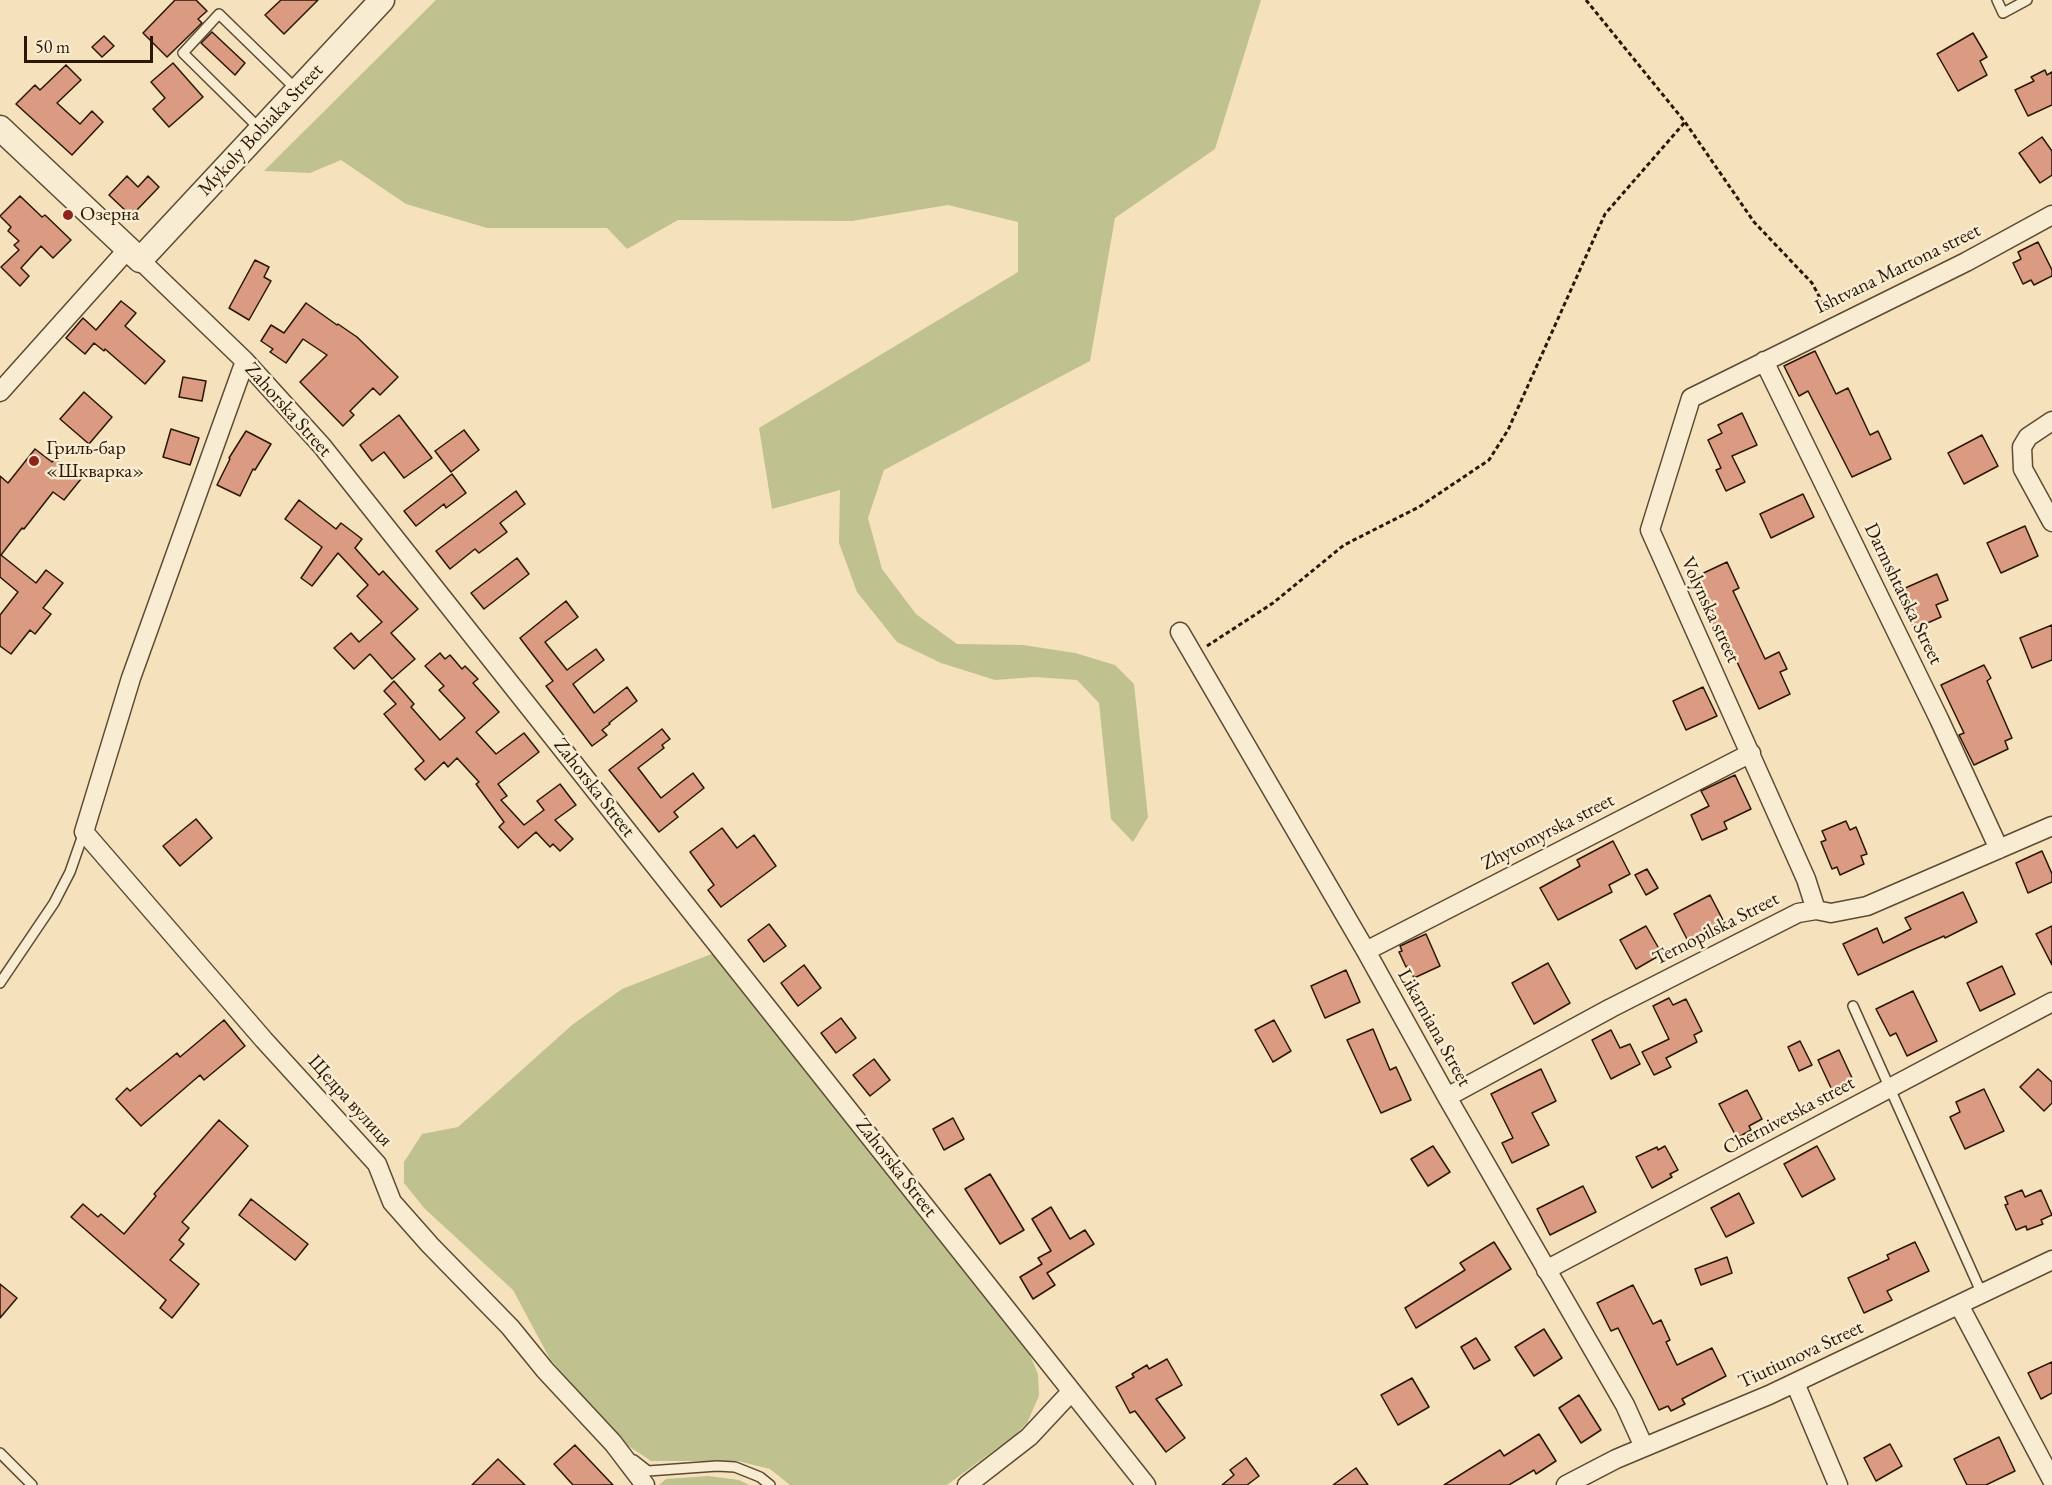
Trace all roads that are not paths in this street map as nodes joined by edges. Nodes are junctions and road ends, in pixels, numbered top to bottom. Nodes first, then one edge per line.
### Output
1 (382, 0) edge
2 (1997, 0) edge
3 (2027, 0) edge
4 (298, 91) junction
5 (0, 128) edge
6 (261, 130) junction
7 (2052, 215) edge
8 (134, 254) junction
9 (245, 361) junction
10 (1764, 361) junction
11 (0, 393) edge
12 (2052, 421) edge
13 (2052, 522) edge
14 (1180, 632) dead end
15 (1751, 753) junction
16 (2052, 826) edge
17 (84, 832) junction
18 (2000, 849) junction
19 (1816, 910) junction
20 (1366, 951) junction
21 (0, 983) edge
22 (2052, 1002) edge
23 (1853, 1006) dead end
24 (1891, 1088) junction
25 (1447, 1097) junction
26 (2052, 1260) edge
27 (1546, 1270) junction
28 (1982, 1294) junction
29 (1959, 1305) junction
30 (1795, 1383) junction
31 (1071, 1392) junction
32 (613, 1443) junction
33 (1644, 1447) junction
34 (0, 1453) edge
35 (2052, 1480) edge
36 (32, 1485) edge
37 (645, 1485) edge
38 (770, 1485) edge
39 (968, 1485) edge
40 (1146, 1485) edge
41 (1566, 1485) edge
42 (1838, 1485) edge

1 - 4 street, Mykoly Bobiaka Street
2 - 3 lane
4 - 6 street, Mykoly Bobiaka Street
4 - 6 lane
5 - 8 street, Zahorska Street
6 - 8 street, Mykoly Bobiaka Street
7 - 10 street, Ishtvana Martona street
8 - 9 street, Zahorska Street
8 - 11 street
9 - 17 street
9 - 31 street, Zahorska Street
10 - 15 street, Volynska street
10 - 18 street, Darmshtatska Street
12 - 13 street
14 - 20 street, Likarniana Street
15 - 19 street, Volynska street
15 - 20 street, Zhytomyrska street
16 - 18 street, Ternopilska Street
17 - 21 lane
17 - 32 street, Щедра вулиця
18 - 19 street, Ternopilska Street
19 - 25 street, Ternopilska Street
20 - 25 street, Likarniana Street
22 - 24 street, Chernivetska street
23 - 24 lane
24 - 27 street, Chernivetska street
24 - 28 lane
25 - 27 street, Likarniana Street
26 - 28 street, Tiutiunova Street
27 - 33 street, Likarniana Street
28 - 29 street, Tiutiunova Street
29 - 30 street, Tiutiunova Street
29 - 35 street
30 - 33 street, Tiutiunova Street
30 - 42 street
31 - 39 street
31 - 40 street, Zahorska Street
32 - 37 street, Щедра вулиця
32 - 38 lane
33 - 41 street, Tiutiunova Street
34 - 36 lane

